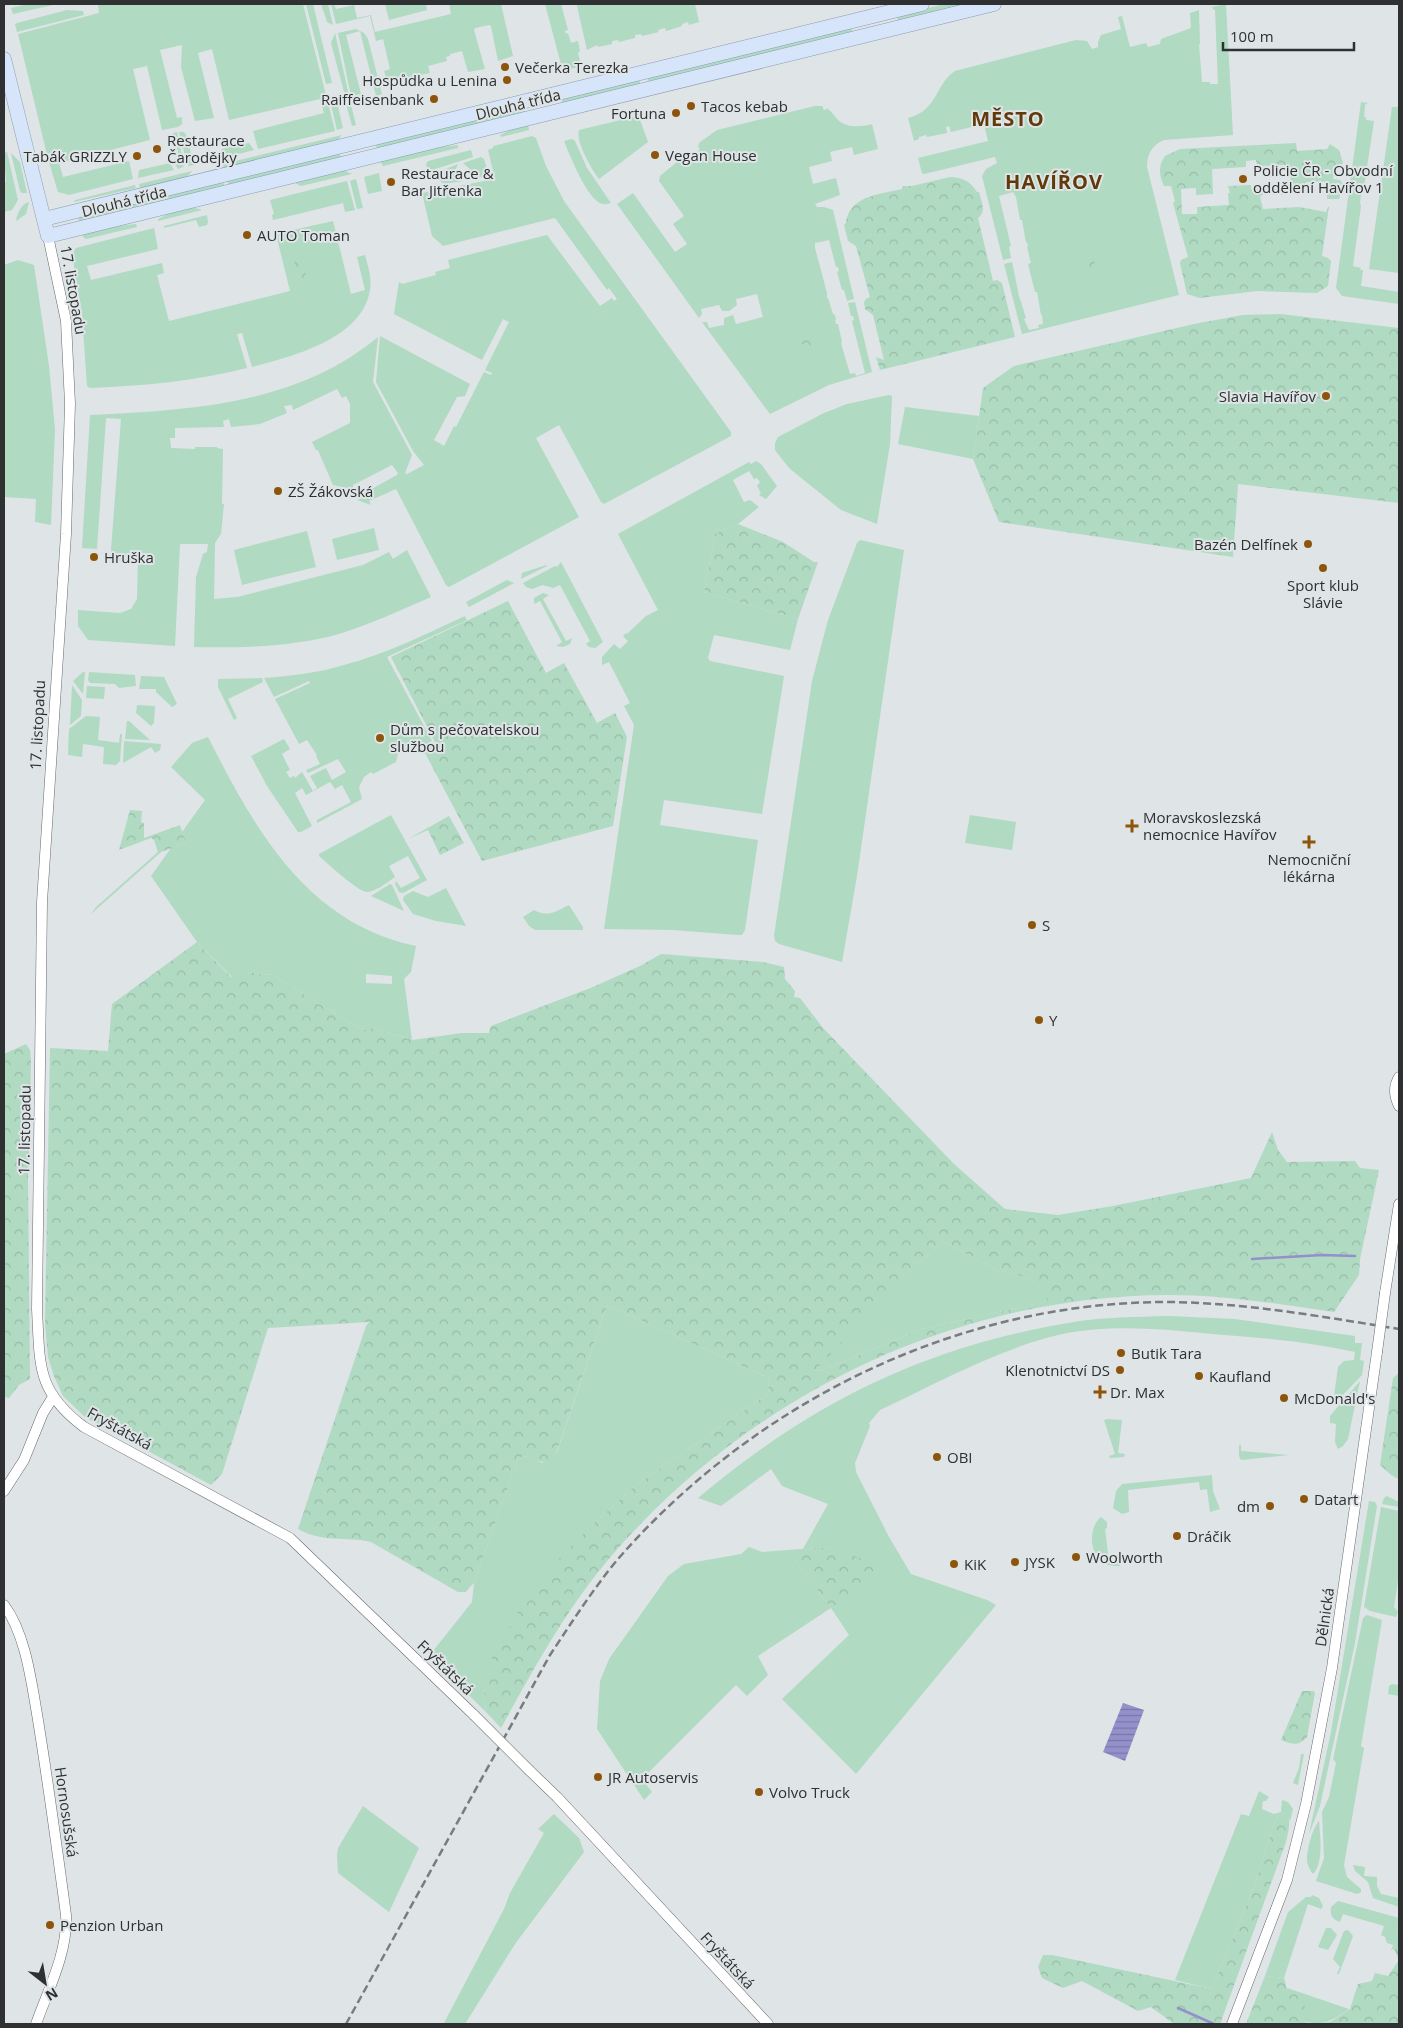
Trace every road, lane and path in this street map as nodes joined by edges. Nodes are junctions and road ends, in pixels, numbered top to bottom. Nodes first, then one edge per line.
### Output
1 (922, 4) edge
2 (994, 4) edge
3 (4, 59) edge
4 (44, 219) junction
5 (48, 236) junction
6 (1399, 1077) edge
7 (1399, 1106) edge
8 (1399, 1204) edge
9 (53, 1397) junction
10 (4, 1491) edge
11 (4, 1605) edge
12 (36, 2024) edge
13 (768, 2024) edge
14 (1232, 2024) edge

1 - 4 main road, Dlouhá třída
2 - 5 main road, Dlouhá třída
3 - 4 main road, 17. listopadu
4 - 5 main road, 17. listopadu
5 - 9 street, 17. listopadu
6 - 7 street
8 - 14 street, Dělnická, bridge
9 - 10 street
9 - 13 street, Fryštátská, bridge
11 - 12 street, Hornosušská

